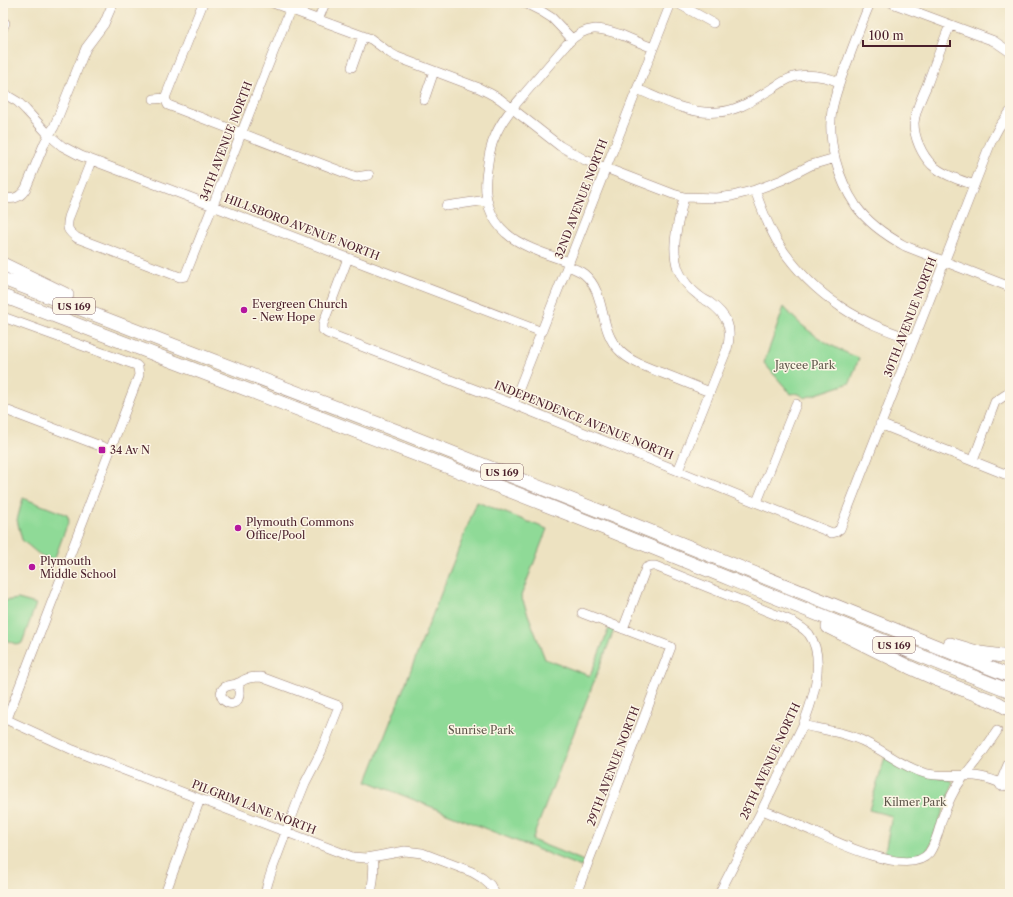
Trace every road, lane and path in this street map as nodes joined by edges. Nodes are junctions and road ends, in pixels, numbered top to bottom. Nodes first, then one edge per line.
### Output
1 (112, 3) edge
2 (203, 3) edge
3 (273, 3) edge
4 (325, 3) edge
5 (525, 3) edge
6 (671, 3) edge
7 (677, 3) edge
8 (870, 3) edge
9 (892, 3) edge
10 (290, 10) junction
11 (318, 20) junction
12 (713, 23) dead end
13 (950, 25) junction
14 (363, 36) junction
15 (572, 39) junction
16 (653, 48) junction
17 (1010, 52) edge
18 (352, 67) dead end
19 (434, 71) junction
20 (840, 82) junction
21 (637, 89) junction
22 (3, 93) edge
23 (165, 98) junction
24 (154, 99) dead end
25 (424, 100) dead end
26 (512, 109) junction
27 (1010, 112) edge
28 (241, 133) junction
29 (49, 135) junction
30 (835, 158) junction
31 (91, 161) junction
32 (606, 168) junction
33 (369, 175) dead end
34 (974, 185) junction
35 (755, 190) junction
36 (3, 197) edge
37 (684, 197) junction
38 (487, 200) junction
39 (213, 206) junction
40 (446, 206) dead end
41 (348, 258) junction
42 (944, 261) junction
43 (3, 264) edge
44 (568, 264) junction
45 (3, 279) edge
46 (1010, 287) edge
47 (3, 296) edge
48 (3, 305) edge
49 (3, 317) edge
50 (542, 332) junction
51 (145, 334) junction
52 (103, 335) junction
53 (914, 340) junction
54 (710, 392) junction
55 (1006, 394) dead end
56 (513, 404) junction
57 (796, 404) dead end
58 (3, 409) edge
59 (880, 424) junction
60 (111, 450) junction
61 (972, 461) junction
62 (678, 471) junction
63 (1010, 476) edge
64 (757, 502) junction
65 (836, 532) joint
66 (778, 599) junction
67 (582, 613) dead end
68 (857, 614) junction
69 (623, 629) junction
70 (1010, 657) edge
71 (1010, 676) edge
72 (238, 683) dead end
73 (1010, 691) edge
74 (1010, 710) edge
75 (5, 718) edge
76 (803, 725) junction
77 (997, 732) dead end
78 (1010, 765) edge
79 (964, 775) junction
80 (1008, 786) edge
81 (200, 799) junction
82 (762, 810) junction
83 (286, 832) junction
84 (373, 857) junction
85 (164, 894) edge
86 (266, 894) edge
87 (371, 894) edge
88 (495, 894) edge
89 (576, 894) edge
90 (719, 894) edge

1 - 29 street
2 - 23 street
3 - 10 street
4 - 11 street
5 - 15 street
6 - 16 street, 32ND AVENUE NORTH
7 - 12 street
8 - 20 street
9 - 13 street
10 - 11 street
10 - 28 street, 34TH AVENUE NORTH
11 - 14 street
13 - 17 street
13 - 34 street
14 - 18 street
14 - 19 street
15 - 16 street
15 - 26 street
16 - 21 street, 32ND AVENUE NORTH
19 - 25 street
19 - 26 street
20 - 21 street
20 - 30 street
21 - 32 street, 32ND AVENUE NORTH
22 - 29 street, HILLSBORO AVENUE NORTH
23 - 24 street
23 - 28 street
26 - 32 street
26 - 38 street
27 - 34 street, 30TH AVENUE NORTH
28 - 33 street
28 - 39 street, 34TH AVENUE NORTH
29 - 31 street, HILLSBORO AVENUE NORTH
29 - 36 street
30 - 35 street
30 - 42 street
31 - 39 street, HILLSBORO AVENUE NORTH
31 - 39 street, 34TH AVENUE NORTH
32 - 37 street
32 - 44 street, 32ND AVENUE NORTH
34 - 42 street, 30TH AVENUE NORTH
35 - 37 street
35 - 53 street
37 - 54 street
38 - 40 street
38 - 44 street
39 - 41 street, HILLSBORO AVENUE NORTH
41 - 50 street, HILLSBORO AVENUE NORTH
41 - 56 street, INDEPENDENCE AVENUE NORTH
42 - 46 street
42 - 53 street, 30TH AVENUE NORTH
43 - 51 highway
44 - 50 street, 32ND AVENUE NORTH
44 - 54 street
45 - 51 highway, US 169
47 - 52 highway, US 169
48 - 52 highway
49 - 60 street
50 - 56 street, 32ND AVENUE NORTH
51 - 68 highway, US 169
52 - 66 highway, US 169
53 - 59 street, 30TH AVENUE NORTH
54 - 62 street
55 - 61 street
56 - 62 street, INDEPENDENCE AVENUE NORTH
57 - 64 street
58 - 60 street
59 - 61 street
59 - 65 street, 30TH AVENUE NORTH
60 - 75 street
61 - 63 street
62 - 64 street, INDEPENDENCE AVENUE NORTH
64 - 65 street, INDEPENDENCE AVENUE NORTH
66 - 73 highway, US 169
66 - 74 highway
67 - 69 street
68 - 70 highway
68 - 71 highway, US 169
69 - 76 street, 28TH AVENUE NORTH
69 - 89 street, 29TH AVENUE NORTH
72 - 83 street
75 - 81 street, PILGRIM LANE NORTH
76 - 79 street
76 - 82 street, 28TH AVENUE NORTH
77 - 79 street
78 - 80 highway
79 - 80 street
79 - 82 street
81 - 83 street, PILGRIM LANE NORTH
81 - 85 street
82 - 90 street, 28TH AVENUE NORTH
83 - 84 street, PILGRIM LANE NORTH
83 - 86 street
84 - 87 street
84 - 88 street, PILGRIM LANE NORTH

